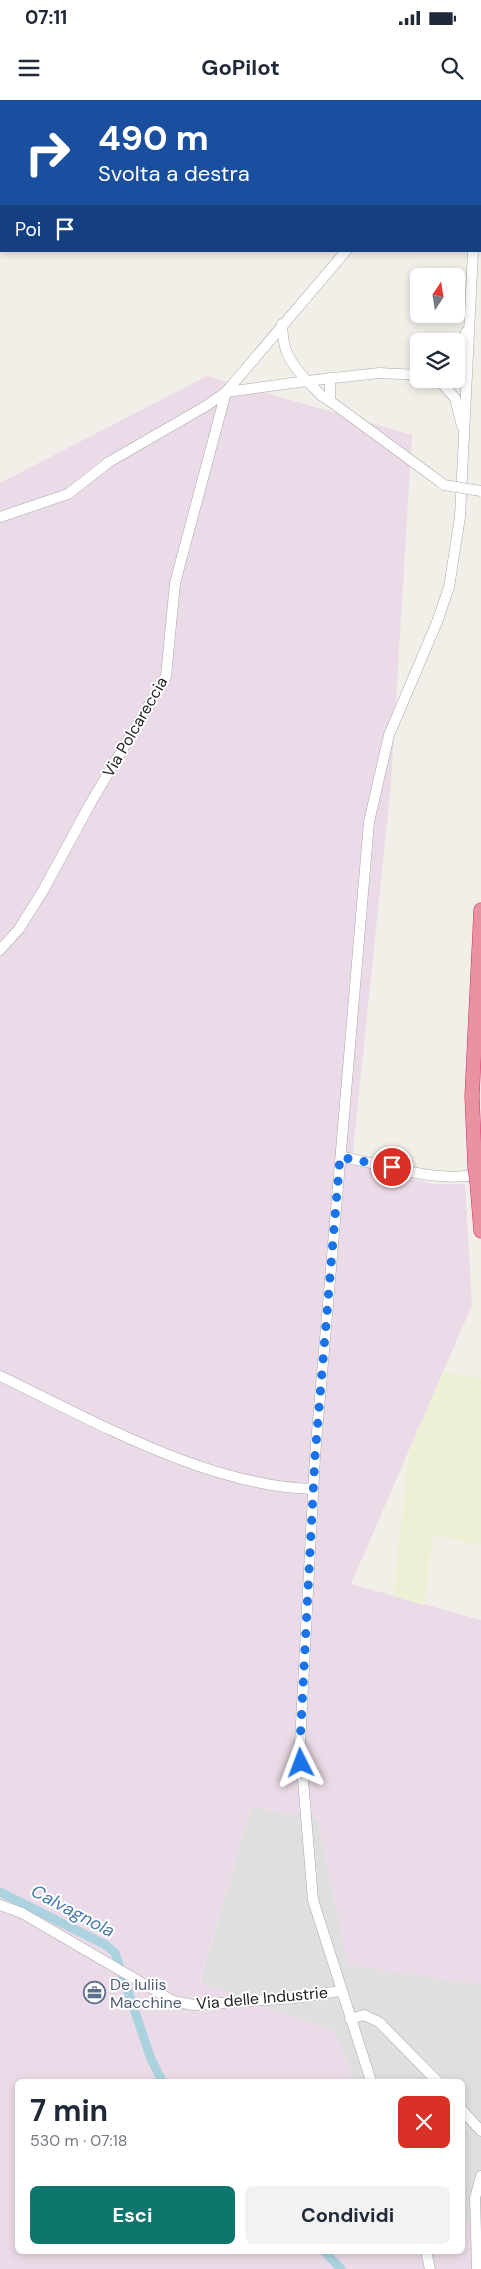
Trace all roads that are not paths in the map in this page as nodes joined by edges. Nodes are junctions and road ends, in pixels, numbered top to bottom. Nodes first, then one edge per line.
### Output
1 (345, 252) edge
2 (473, 252) edge
3 (471, 319) junction
4 (282, 324) junction
5 (465, 337) edge
6 (410, 375) edge
7 (330, 378) junction
8 (307, 381) junction
9 (446, 388) edge
10 (226, 392) junction
11 (330, 401) junction
12 (463, 435) junction
13 (481, 491) edge
14 (0, 517) edge
15 (481, 910) edge
16 (0, 950) edge
17 (340, 1157) junction
18 (478, 1175) edge
19 (481, 1231) edge
20 (0, 1376) edge
21 (313, 1489) junction
22 (0, 1905) edge
23 (340, 1991) junction
24 (350, 2019) junction
25 (370, 2079) edge
26 (435, 2079) edge
27 (465, 2113) edge
28 (481, 2131) edge
29 (481, 2176) edge
30 (427, 2254) edge
31 (430, 2269) edge
32 (477, 2269) edge

1 - 4 street
2 - 3 street
3 - 5 street
3 - 12 street
4 - 8 street
4 - 10 street
6 - 7 street
7 - 8 street
7 - 11 street
8 - 10 street
8 - 11 street
9 - 12 street
10 - 14 street
10 - 16 street, Via Polcareccia
11 - 13 street, bridge
12 - 17 street
15 - 18 highway
17 - 18 street
17 - 21 street
18 - 19 highway
20 - 21 street
21 - 23 street
22 - 23 street, Via delle Industrie
23 - 24 street
24 - 25 street
24 - 26 street
27 - 28 street
29 - 32 street
30 - 31 street

